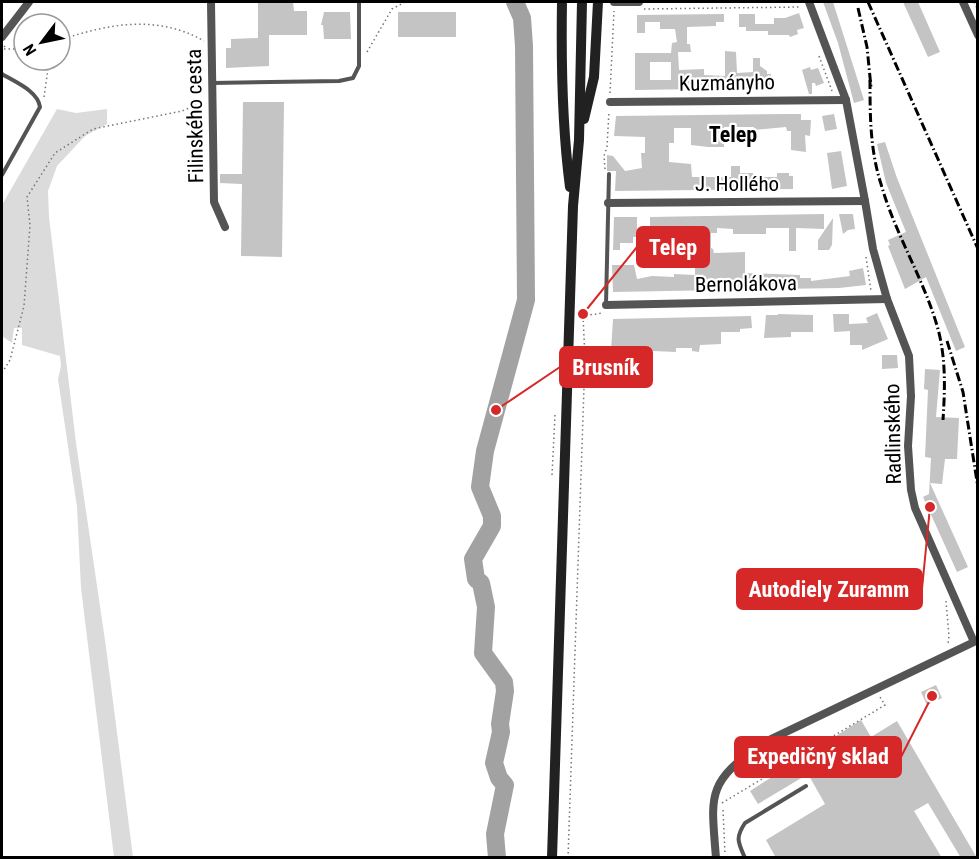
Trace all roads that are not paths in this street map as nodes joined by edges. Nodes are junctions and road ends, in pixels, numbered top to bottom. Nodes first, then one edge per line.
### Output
1 (29, 2) edge
2 (211, 2) edge
3 (359, 2) edge
4 (562, 2) edge
5 (582, 2) edge
6 (598, 2) edge
7 (614, 2) edge
8 (639, 2) edge
9 (809, 2) edge
10 (968, 2) edge
11 (978, 35) edge
12 (2, 37) edge
13 (2, 74) edge
14 (212, 83) junction
15 (846, 100) junction
16 (610, 102) road end
17 (579, 140) junction
18 (609, 174) road end
19 (2, 175) edge
20 (866, 201) junction
21 (608, 203) junction
22 (573, 206) junction
23 (225, 227) dead end
24 (887, 299) junction
25 (606, 305) joint
26 (976, 646) edge
27 (806, 786) dead end
28 (552, 858) edge
29 (716, 858) edge
30 (745, 858) edge

1 - 12 street
2 - 14 street, Filinského cesta
3 - 14 lane
4 - 22 main road
5 - 17 main road
6 - 17 main road
7 - 8 street
9 - 15 street, Radlinského
10 - 11 street
13 - 19 lane
14 - 23 street, Filinského cesta
15 - 16 street, Kuzmányho
15 - 20 street, Radlinského
17 - 22 main road
18 - 21 lane
20 - 21 street, J. Hollého
20 - 24 street, Radlinského
21 - 25 lane
22 - 28 main road
24 - 25 street, Bernolákova
24 - 26 street, Radlinského
26 - 29 street, Radlinského
27 - 30 lane

